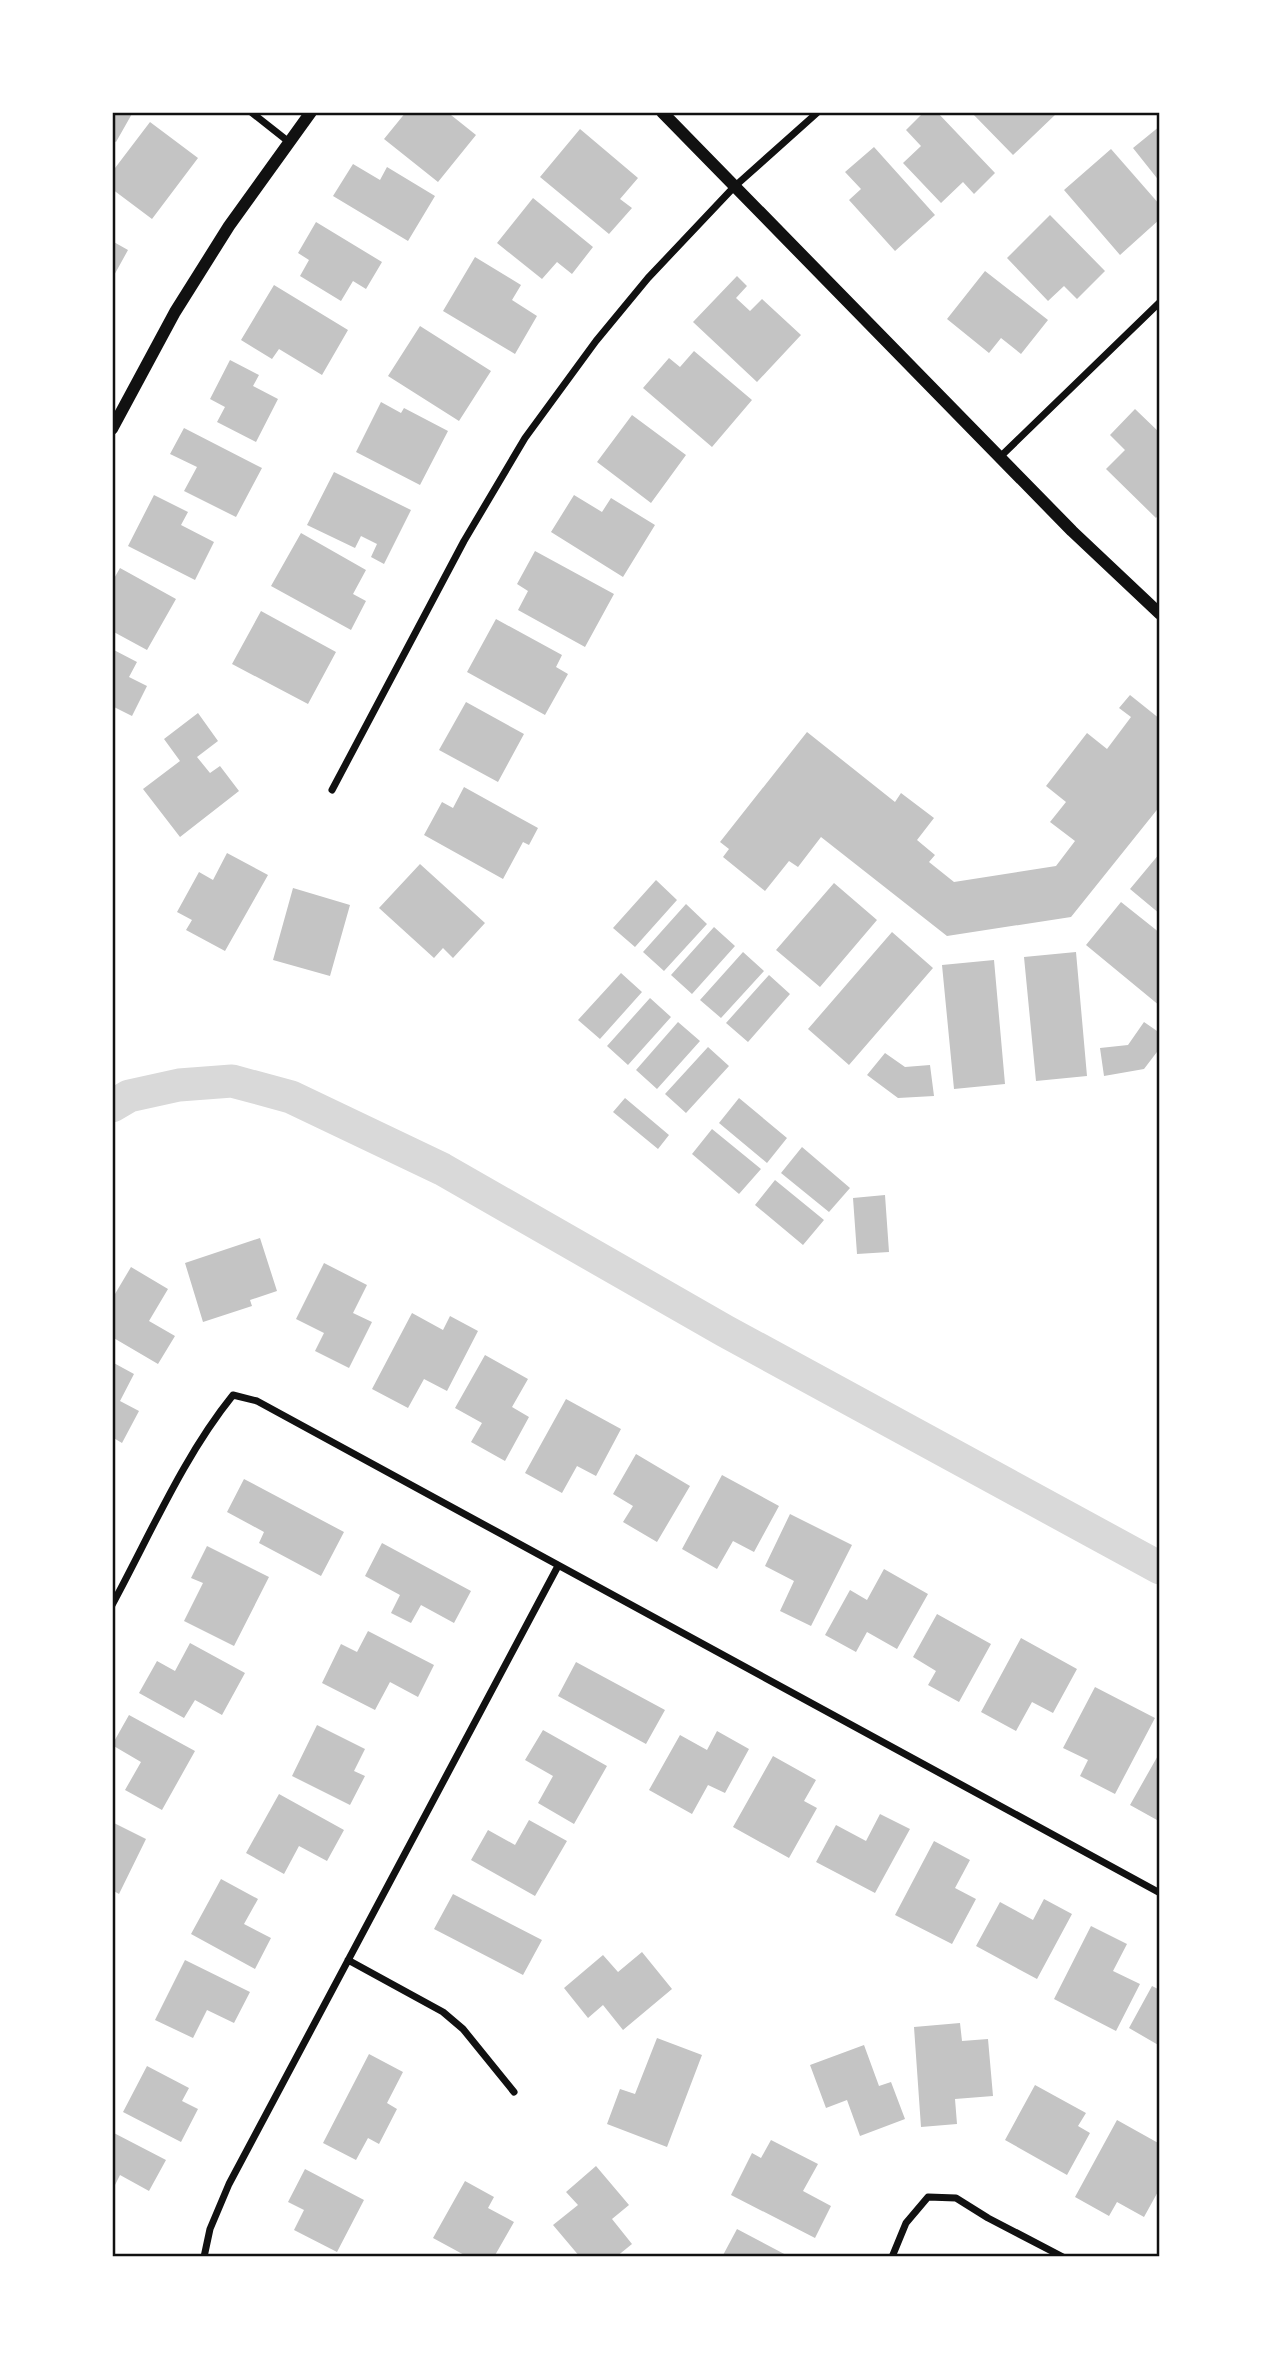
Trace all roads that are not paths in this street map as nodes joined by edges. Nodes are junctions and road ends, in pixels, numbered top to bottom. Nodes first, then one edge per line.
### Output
1 (251, 112) edge
2 (311, 112) edge
3 (662, 112) edge
4 (818, 112) edge
5 (289, 142) junction
6 (734, 187) junction
7 (1160, 302) edge
8 (112, 429) edge
9 (1000, 457) junction
10 (1160, 614) edge
11 (332, 790) dead end
12 (558, 1566) junction
13 (112, 1605) edge
14 (1160, 1893) edge
15 (348, 1961) junction
16 (514, 2092) dead end
17 (204, 2257) edge
18 (892, 2257) edge
19 (1063, 2257) edge

1 - 5 street
2 - 5 street
3 - 6 street
4 - 6 street
5 - 8 street
6 - 9 street
6 - 11 street
7 - 9 street
9 - 10 street
12 - 13 street
12 - 14 street
12 - 15 street
15 - 16 street
15 - 17 street
18 - 19 street

